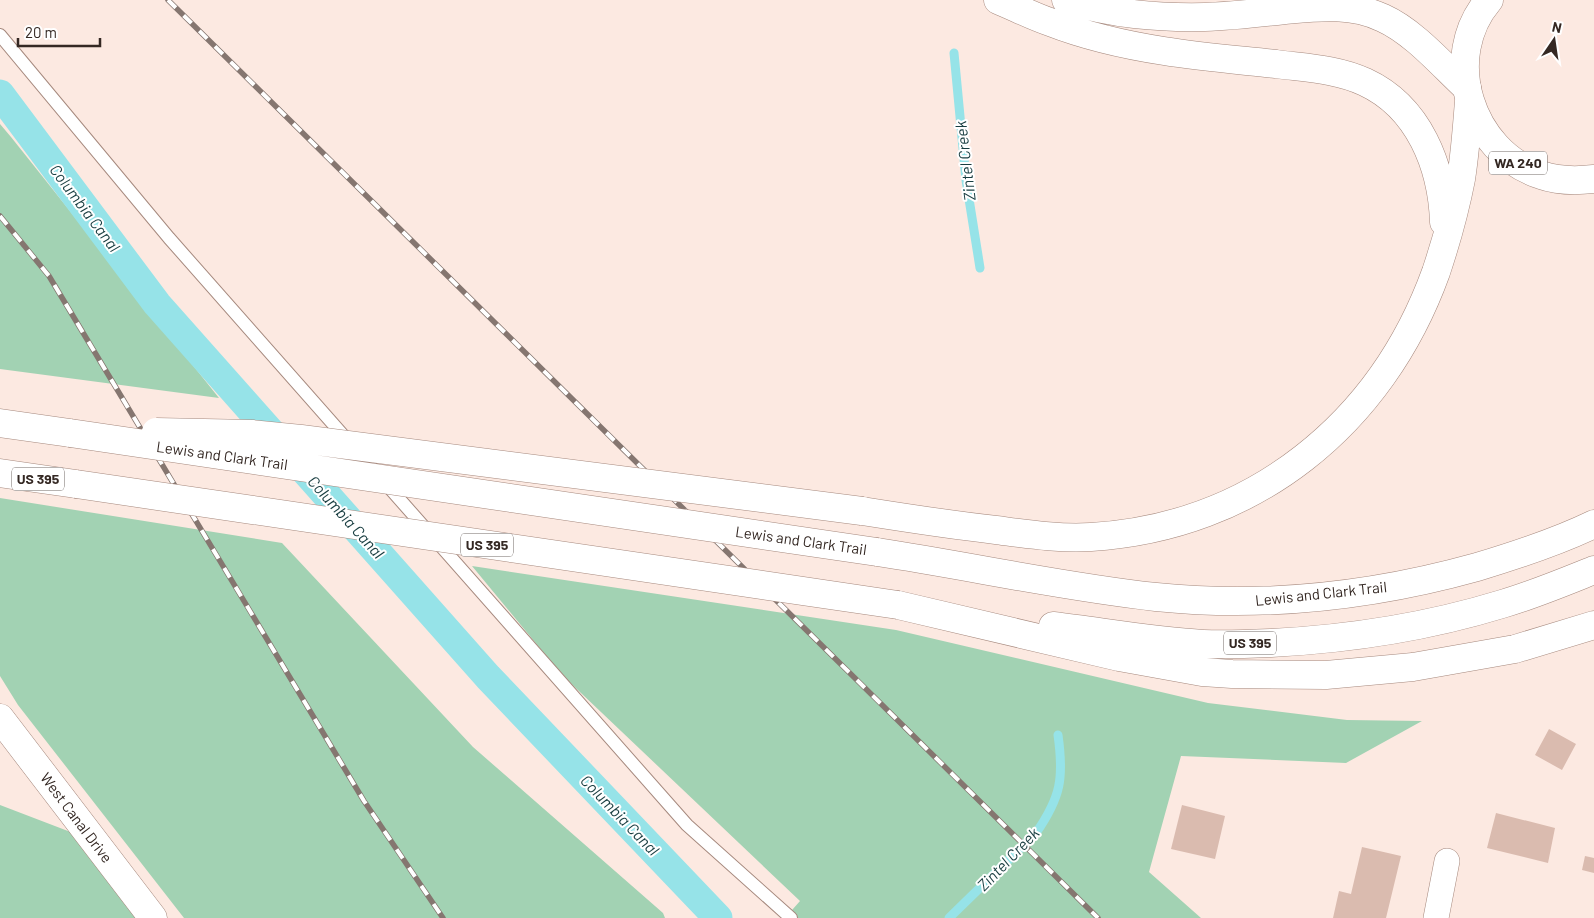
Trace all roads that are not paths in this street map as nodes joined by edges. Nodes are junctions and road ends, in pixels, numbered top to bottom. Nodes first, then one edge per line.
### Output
1 (998, 0) edge
2 (1066, 0) edge
3 (1490, 0) edge
4 (0, 35) edge
5 (1468, 95) junction
6 (1594, 179) edge
7 (1445, 240) junction
8 (0, 423) edge
9 (70, 433) junction
10 (0, 473) edge
11 (1594, 524) edge
12 (1594, 570) edge
13 (898, 605) junction
14 (1594, 625) edge
15 (0, 718) edge
16 (1447, 861) dead end
17 (1442, 917) edge
18 (153, 918) edge
19 (791, 918) edge

1 - 7 main road
2 - 5 main road, WA 240
3 - 5 main road, WA 240
4 - 19 lane
5 - 6 main road, WA 240
5 - 7 main road
7 - 9 main road, bridge
8 - 9 main road, Lewis and Clark Trail
9 - 11 main road, Lewis and Clark Trail, bridge
10 - 13 main road, US 395, bridge
12 - 13 main road, US 395
13 - 14 main road
15 - 18 main road, West Canal Drive
16 - 17 street

